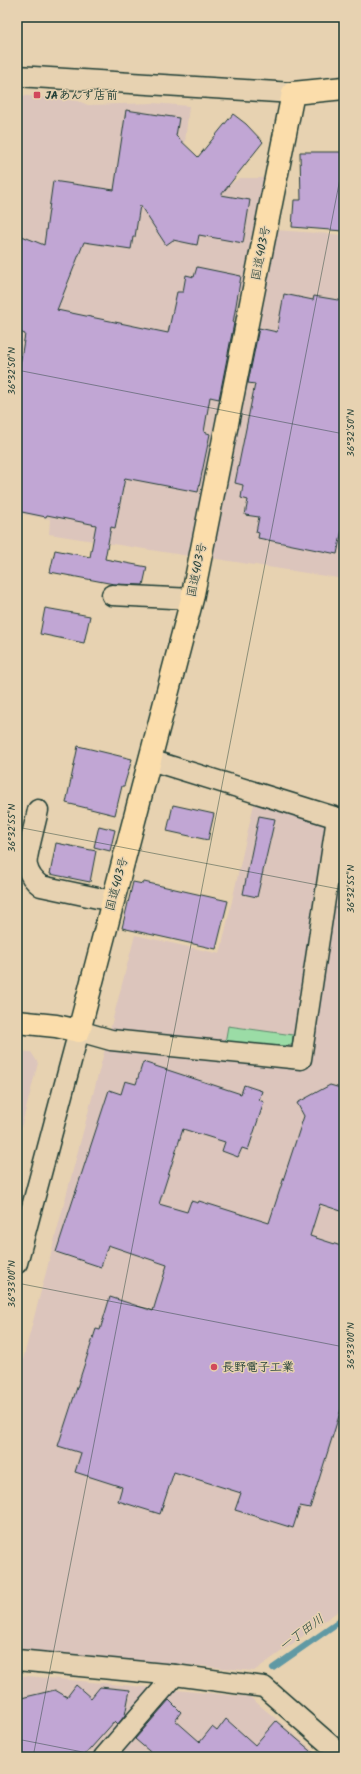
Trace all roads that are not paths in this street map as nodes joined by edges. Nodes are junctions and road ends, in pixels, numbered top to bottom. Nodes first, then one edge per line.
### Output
1 (17, 76) edge
2 (344, 88) edge
3 (293, 93) junction
4 (112, 595) dead end
5 (192, 599) junction
6 (150, 760) junction
7 (38, 810) dead end
8 (341, 819) edge
9 (112, 901) junction
10 (17, 1022) edge
11 (79, 1031) junction
12 (17, 1263) edge
13 (17, 1660) edge
14 (175, 1675) junction
15 (104, 1757) edge
16 (344, 1757) edge

1 - 3 street
2 - 3 highway
3 - 5 highway, 国道403号
4 - 5 street
5 - 6 highway, 国道403号
6 - 8 street
6 - 9 highway, 国道403号
7 - 9 street
8 - 11 street
9 - 11 highway, 国道403号
10 - 11 highway
11 - 12 street
13 - 14 street
14 - 15 street
14 - 16 street

